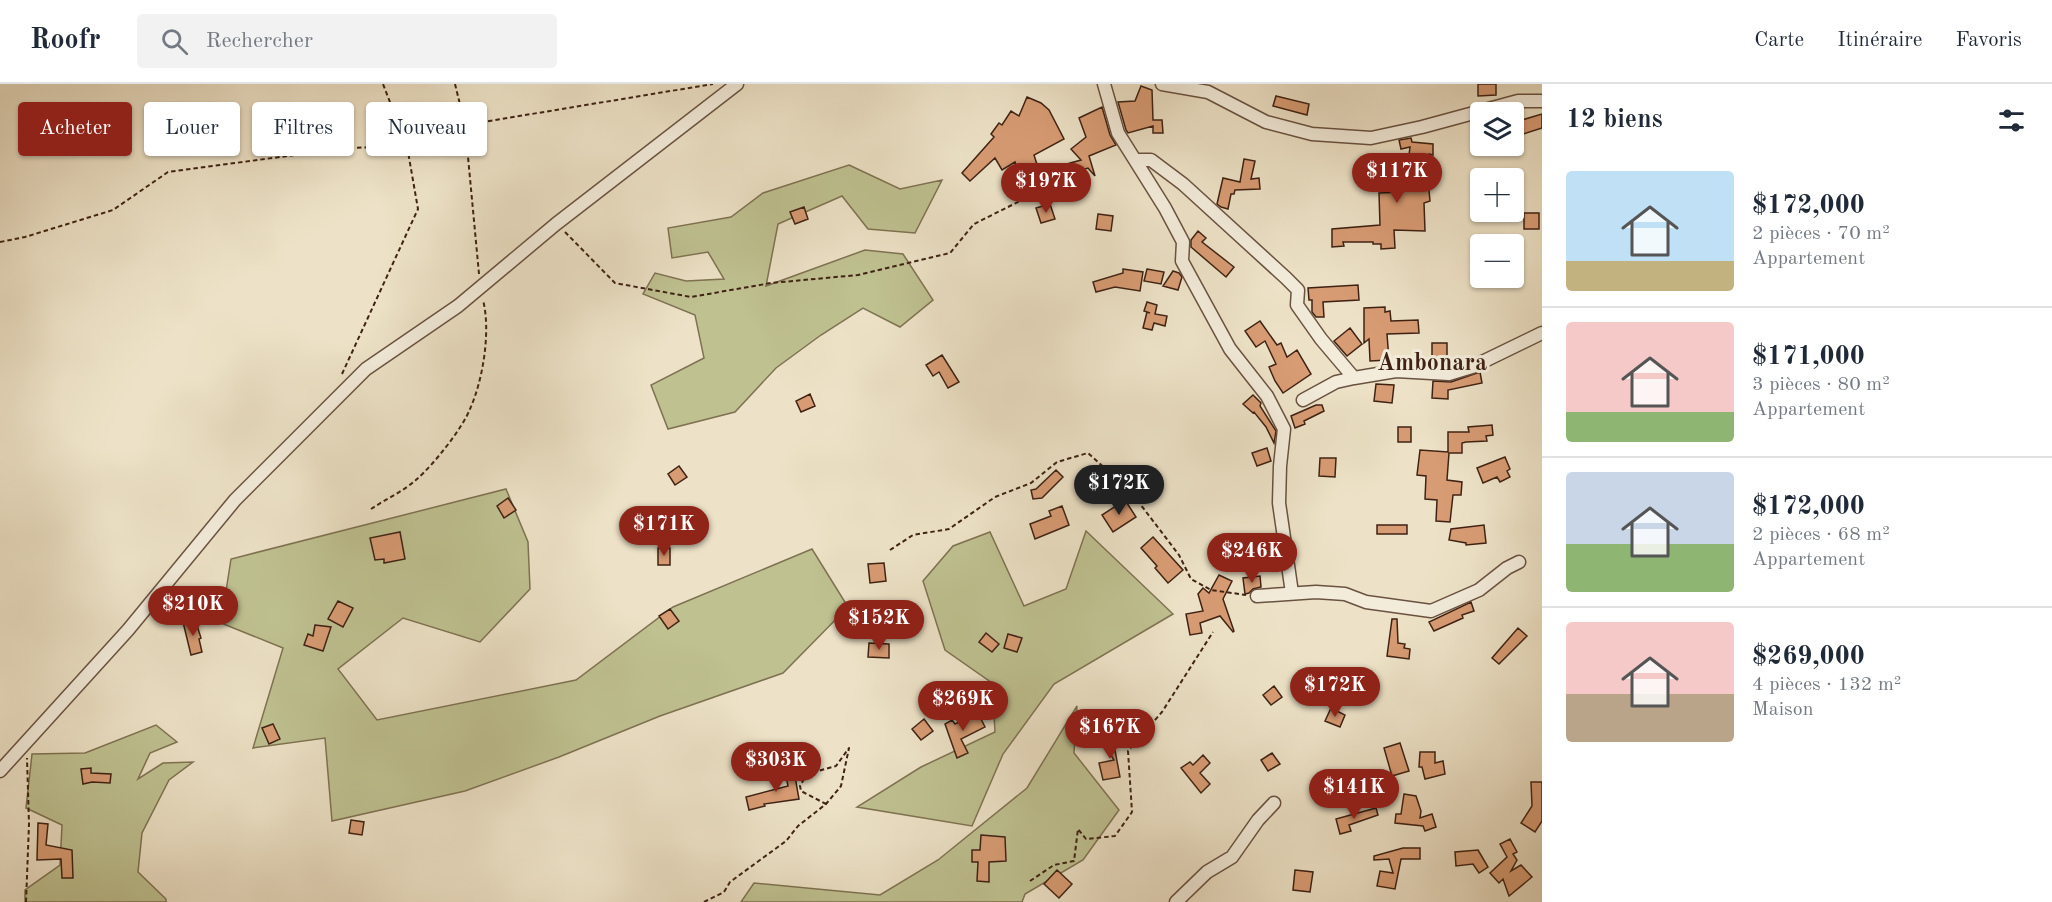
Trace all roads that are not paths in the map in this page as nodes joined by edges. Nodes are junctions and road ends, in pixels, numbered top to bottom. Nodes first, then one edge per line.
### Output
1 (736, 84) edge
2 (1104, 84) edge
3 (1162, 84) edge
4 (1202, 87) edge
5 (1542, 101) edge
6 (1136, 160) junction
7 (1542, 333) edge
8 (1354, 378) junction
9 (1303, 400) dead end
10 (1519, 562) dead end
11 (1292, 593) junction
12 (1257, 596) road end
13 (0, 771) edge
14 (1274, 803) dead end
15 (1176, 902) edge

1 - 13 street
2 - 6 street
3 - 4 street
4 - 5 street
6 - 8 street
6 - 11 street
7 - 8 street
8 - 9 street
10 - 11 street
11 - 12 street
14 - 15 street

